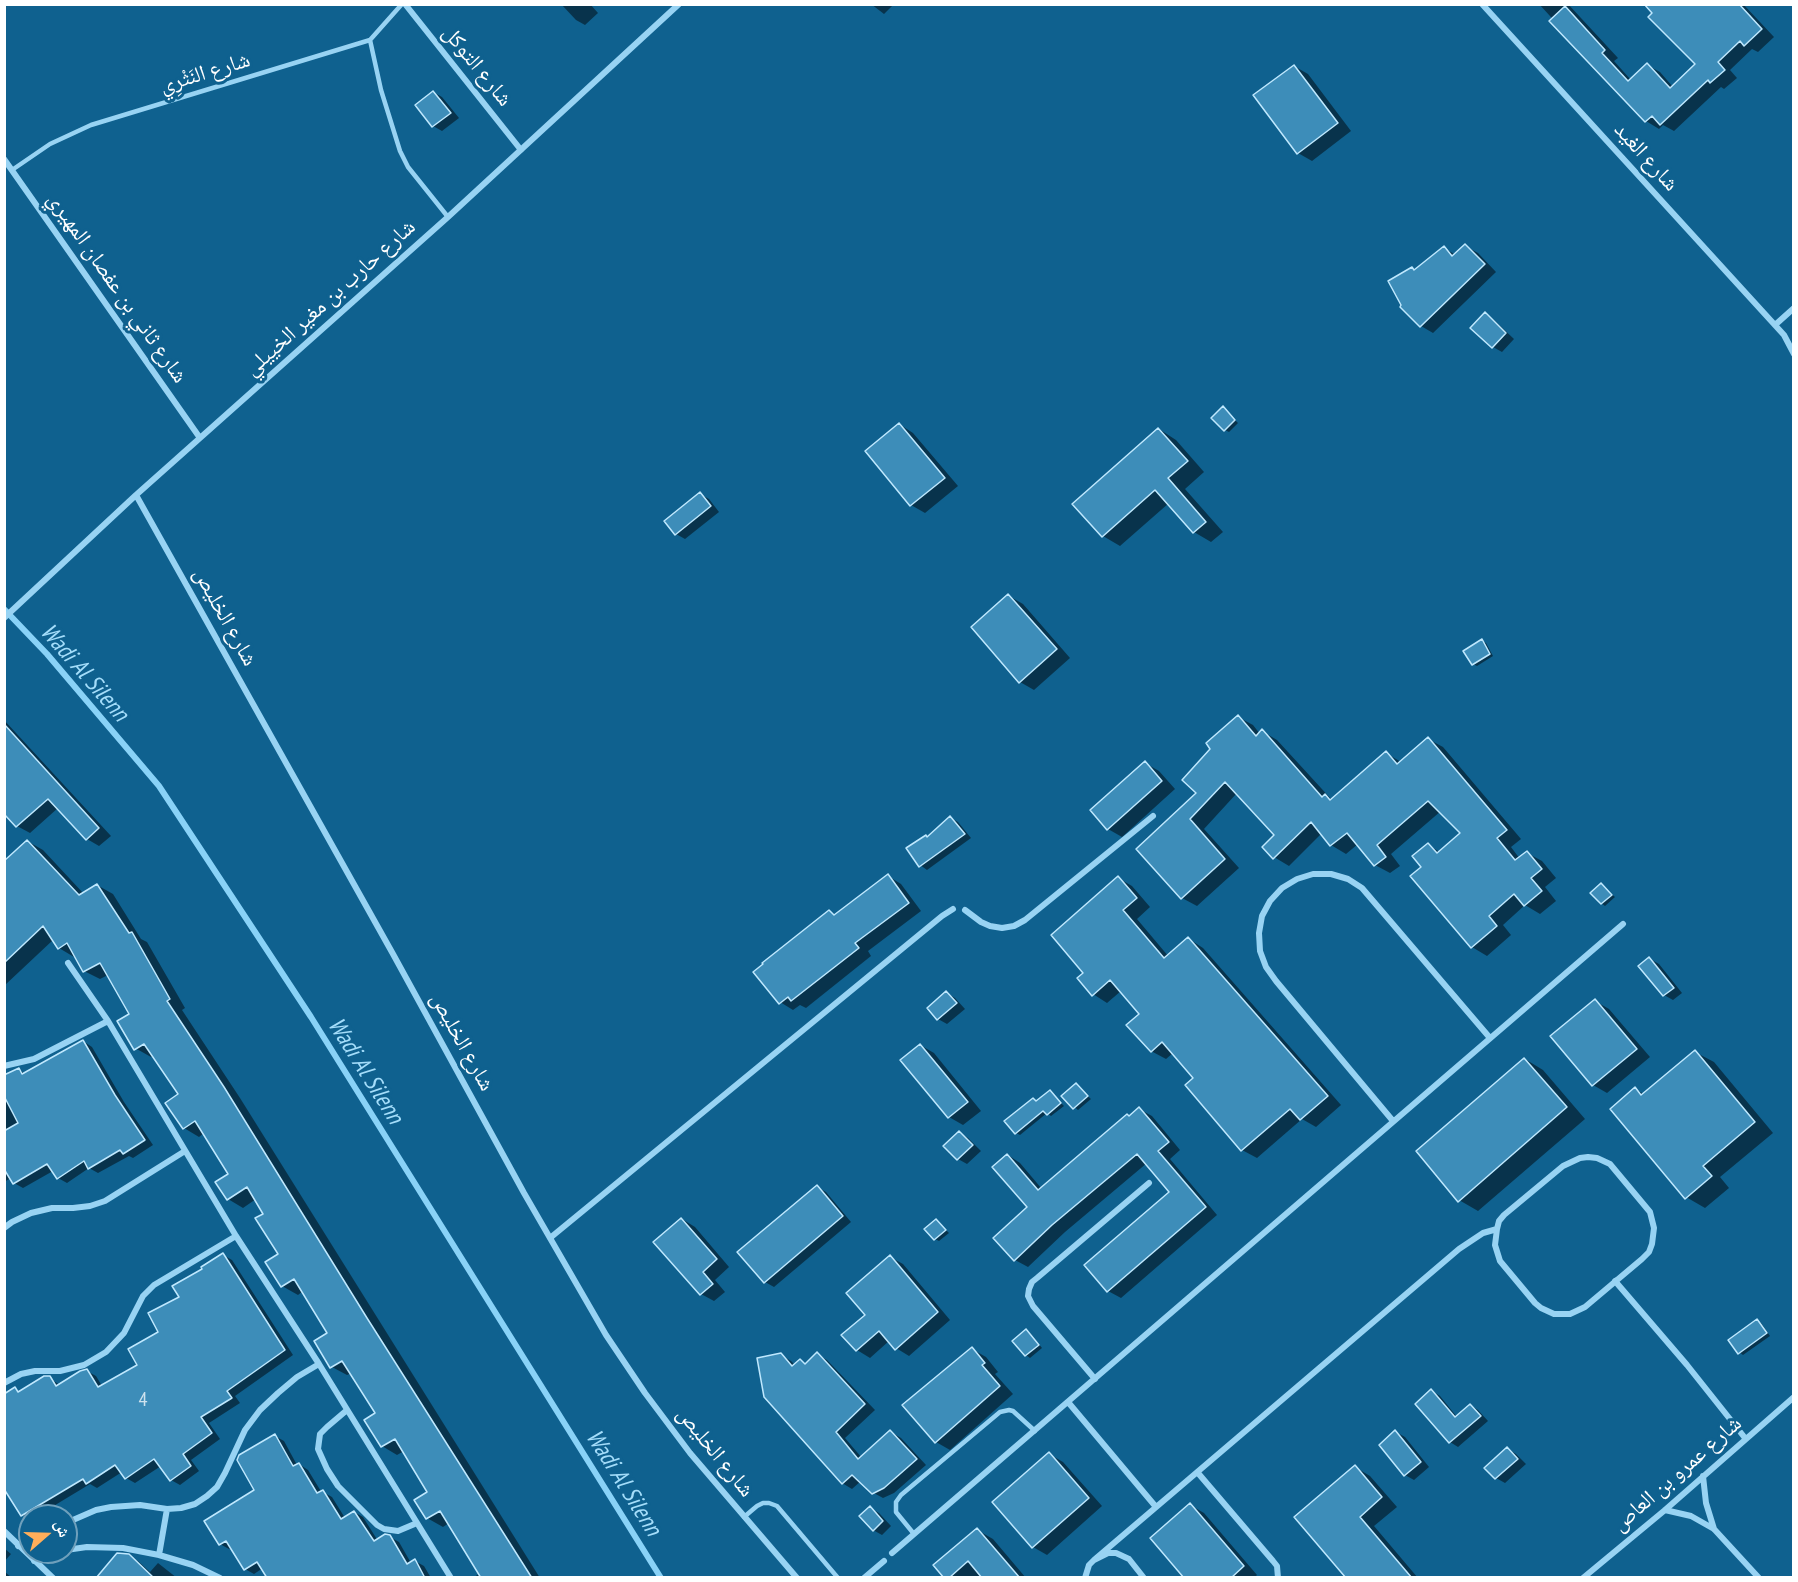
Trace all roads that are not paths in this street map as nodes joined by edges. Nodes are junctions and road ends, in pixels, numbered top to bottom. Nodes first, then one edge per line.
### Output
1 (404, 4) edge
2 (680, 4) edge
3 (1482, 4) edge
4 (370, 40) junction
5 (521, 150) junction
6 (4, 159) edge
7 (12, 170) junction
8 (448, 217) junction
9 (1794, 308) edge
10 (1775, 325) junction
11 (1784, 334) junction
12 (1794, 339) edge
13 (1794, 354) edge
14 (200, 438) junction
15 (136, 495) junction
16 (4, 618) edge
17 (1153, 816) dead end
18 (953, 909) dead end
19 (965, 910) dead end
20 (1623, 924) dead end
21 (68, 963) dead end
22 (108, 1021) junction
23 (1490, 1038) junction
24 (4, 1066) edge
25 (1394, 1121) junction
26 (185, 1151) junction
27 (1149, 1183) dead end
28 (4, 1228) edge
29 (1497, 1229) junction
30 (236, 1236) junction
31 (550, 1238) junction
32 (1615, 1281) junction
33 (319, 1364) junction
34 (1095, 1379) junction
35 (4, 1383) edge
36 (1794, 1397) edge
37 (1068, 1402) junction
38 (347, 1410) junction
39 (1035, 1431) junction
40 (1745, 1438) junction
41 (1198, 1473) junction
42 (1703, 1476) junction
43 (1156, 1507) junction
44 (167, 1509) junction
45 (1665, 1510) junction
46 (744, 1517) junction
47 (78, 1518) edge
48 (417, 1523) junction
49 (1714, 1529) junction
50 (4, 1531) edge
51 (914, 1534) junction
52 (18, 1545) edge
53 (78, 1549) edge
54 (892, 1553) dead end
55 (159, 1555) junction
56 (1094, 1560) junction
57 (884, 1561) dead end
58 (37, 1564) edge
59 (53, 1578) edge
60 (220, 1578) edge
61 (451, 1578) edge
62 (797, 1578) edge
63 (838, 1578) edge
64 (864, 1578) edge
65 (1085, 1578) edge
66 (1144, 1578) edge
67 (1278, 1578) edge
68 (1583, 1578) edge
69 (1759, 1578) edge

1 - 4 lane
1 - 5 street, شارع التوكل
2 - 5 street, شارع حارب بن مغير الخييلي
3 - 10 street, شارع الغيد
4 - 7 lane, شارع النَثْرِي
4 - 8 lane
5 - 8 street, شارع حارب بن مغير الخييلي
6 - 7 street, شارع ثاني بن عفصان المهيري
7 - 14 street, شارع ثاني بن عفصان المهيري
8 - 14 street, شارع حارب بن مغير الخييلي
9 - 10 street
10 - 11 street, شارع الغيد
11 - 12 street, شارع الغيد
11 - 13 street, شارع الغيد
14 - 15 street, شارع حارب بن مغير الخييلي
15 - 16 street, شارع حارب بن مغير الخييلي
15 - 31 street, شارع الخليص
17 - 19 street
18 - 31 street
20 - 23 street
21 - 22 street
22 - 24 street
22 - 26 street
23 - 25 street
23 - 25 street
25 - 34 street
26 - 28 street
26 - 30 street
27 - 34 street
29 - 32 street
29 - 32 street
29 - 41 street
30 - 33 street
30 - 35 street
31 - 46 street, شارع الخليص
32 - 40 street
33 - 38 street
33 - 44 street
34 - 37 street
36 - 40 street, شارع عمرو بن العاص
37 - 39 street
37 - 43 street
38 - 48 street
38 - 48 street
39 - 51 street
39 - 51 lane
40 - 42 street, شارع عمرو بن العاص
41 - 43 street
41 - 67 street
42 - 45 street, شارع عمرو بن العاص
42 - 49 street
43 - 56 street
44 - 47 street
44 - 55 street
45 - 49 street
45 - 68 street, شارع عمرو بن العاص
46 - 62 street, شارع الخليص
46 - 63 lane
48 - 61 street
49 - 69 street
50 - 52 street
51 - 54 street
53 - 55 street
55 - 60 street
56 - 65 street
56 - 66 street
57 - 64 street
58 - 59 street

